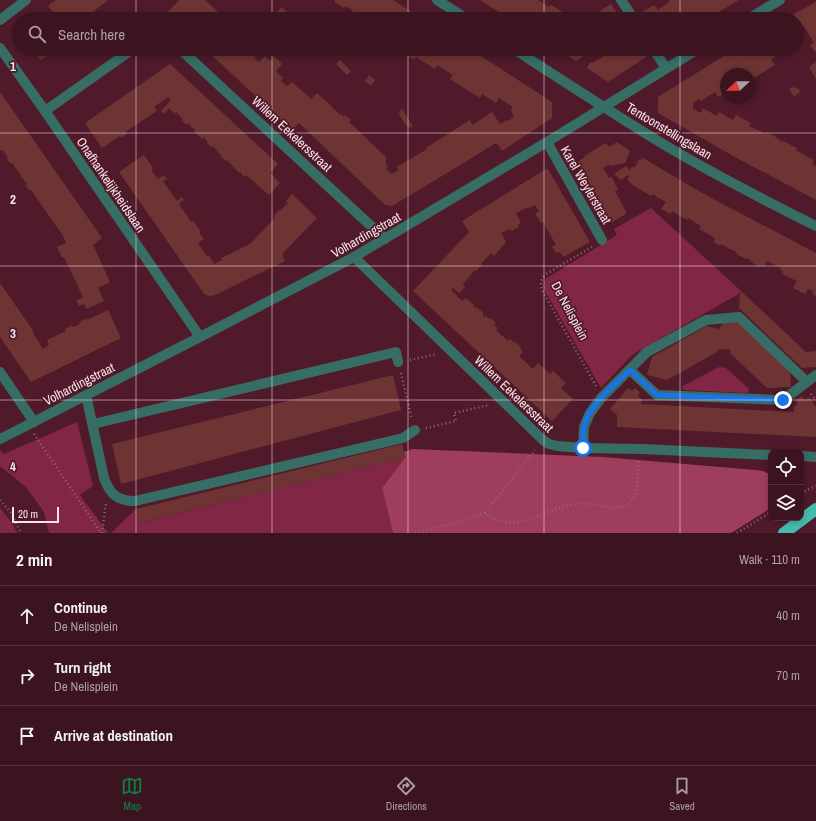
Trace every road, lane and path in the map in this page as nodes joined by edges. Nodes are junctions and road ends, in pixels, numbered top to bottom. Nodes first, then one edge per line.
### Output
1 (26, 0) edge
2 (437, 0) edge
3 (621, 0) edge
4 (780, 0) edge
5 (455, 12) edge
6 (629, 12) edge
7 (760, 12) edge
8 (0, 20) edge
9 (0, 48) edge
10 (123, 56) edge
11 (188, 56) edge
12 (525, 56) edge
13 (658, 56) edge
14 (686, 56) edge
15 (666, 68) junction
16 (605, 107) junction
17 (45, 111) junction
18 (547, 142) junction
19 (816, 226) edge
20 (385, 239) junction
21 (602, 240) joint
22 (354, 257) junction
23 (200, 338) junction
24 (450, 350) junction
25 (398, 362) junction
26 (630, 370) junction
27 (0, 372) edge
28 (816, 375) edge
29 (807, 382) junction
30 (86, 395) junction
31 (602, 396) junction
32 (503, 402) junction
33 (34, 422) junction
34 (92, 424) junction
35 (415, 430) junction
36 (2, 438) edge
37 (543, 440) junction
38 (583, 448) junction
39 (642, 449) junction
40 (768, 455) edge
41 (804, 456) edge
42 (816, 457) edge
43 (816, 486) edge
44 (111, 492) junction
45 (804, 492) edge
46 (0, 500) edge
47 (816, 509) edge
48 (485, 513) junction
49 (768, 514) edge
50 (21, 533) edge
51 (101, 533) edge
52 (415, 533) edge
53 (737, 533) edge
54 (784, 533) edge

1 - 8 street
2 - 5 street
3 - 6 street
4 - 7 street
9 - 17 street, Onafhankelijkheidslaan
10 - 17 street
11 - 20 street, Willem Eekelersstraat
12 - 16 street, Tentoonstellingslaan
13 - 15 street
14 - 15 street, Volhardingstraat
15 - 16 street, Volhardingstraat
16 - 18 street, Volhardingstraat
16 - 19 street, Tentoonstellingslaan
17 - 23 street, Onafhankelijkheidslaan
18 - 20 street, Volhardingstraat
18 - 21 street, Karel Weylerstraat
20 - 22 street, Volhardingstraat
21 - 31 path, De Nelisplein
22 - 23 street, Volhardingstraat
22 - 24 street, Willem Eekelersstraat
23 - 30 street, Volhardingstraat
24 - 25 path
24 - 32 street, Willem Eekelersstraat
25 - 34 street
25 - 35 path
26 - 29 street
26 - 29 street
26 - 31 street
27 - 33 street
28 - 29 street
30 - 33 street, Volhardingstraat
30 - 34 street
31 - 38 street
32 - 35 path
32 - 37 street, Willem Eekelersstraat
33 - 36 street, Volhardingstraat
33 - 51 path
34 - 44 street
35 - 44 street
37 - 38 street, Willem Eekelersstraat
37 - 48 path
38 - 39 street, Willem Eekelersstraat
39 - 40 street, Willem Eekelersstraat
39 - 48 path
41 - 42 street
43 - 45 path
44 - 51 path
46 - 50 path
47 - 54 highway
48 - 52 path
49 - 53 path

